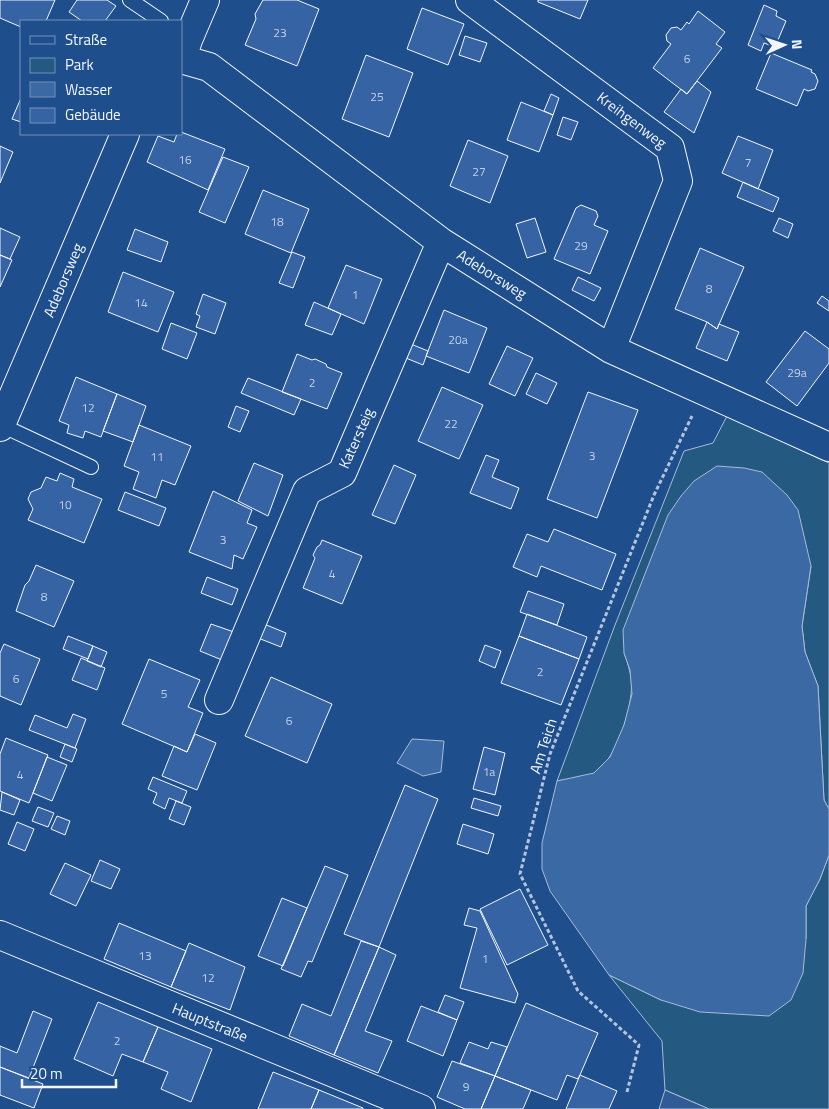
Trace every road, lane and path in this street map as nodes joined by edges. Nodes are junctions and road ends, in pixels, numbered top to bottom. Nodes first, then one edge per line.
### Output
1 (130, 0) edge
2 (205, 0) edge
3 (470, 0) edge
4 (160, 20) edge
5 (183, 48) edge
6 (126, 135) edge
7 (442, 242) junction
8 (611, 349) junction
9 (704, 391) junction
10 (0, 426) edge
11 (829, 447) edge
12 (91, 467) dead end
13 (219, 700) dead end
14 (0, 935) edge
15 (627, 1092) dead end
16 (421, 1109) edge

1 - 4 lane
2 - 5 street
3 - 8 street, Kreihgenweg
5 - 7 street, Adeborsweg
6 - 10 street, Adeborsweg
7 - 8 street, Adeborsweg
7 - 13 street, Katersteig
8 - 9 street, Adeborsweg
9 - 11 street, Adeborsweg
9 - 15 path, Am Teich
10 - 12 lane
14 - 16 street, Hauptstraße

